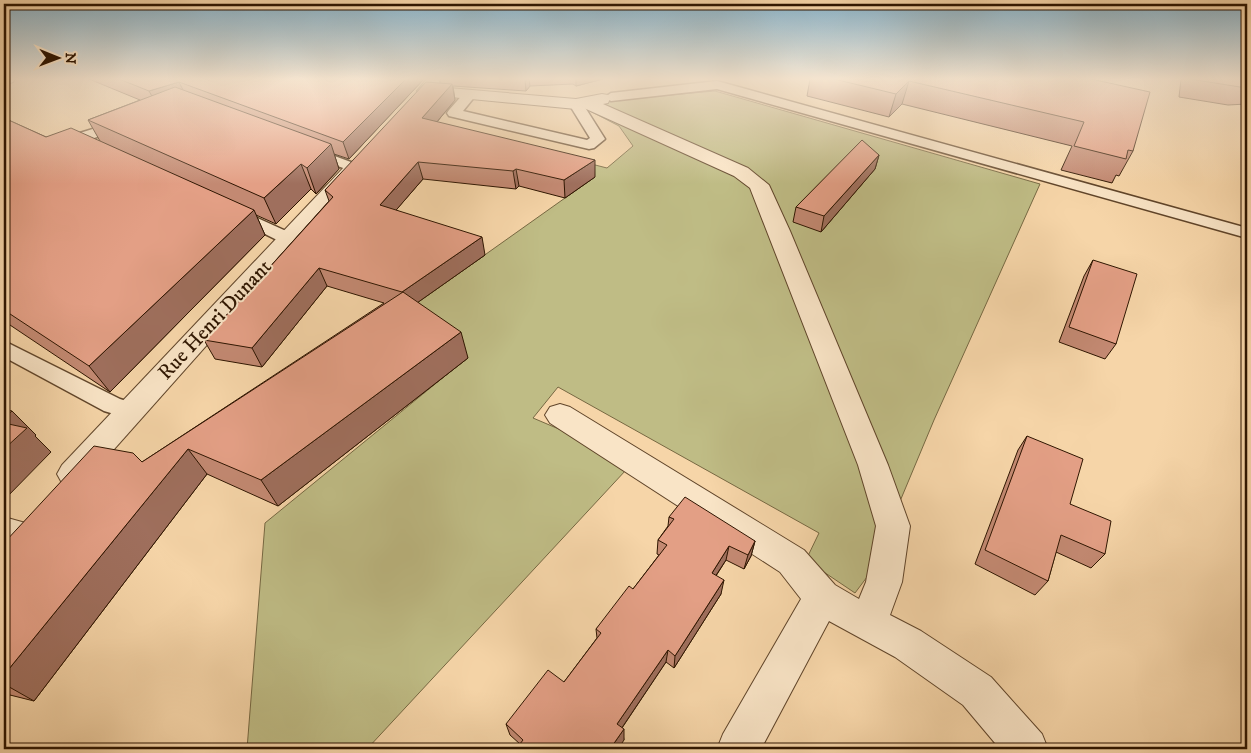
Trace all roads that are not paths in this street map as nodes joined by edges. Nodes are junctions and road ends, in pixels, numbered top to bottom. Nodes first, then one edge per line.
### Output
1 (459, 114) edge
2 (586, 114) edge
3 (606, 114) edge
4 (821, 114) edge
5 (140, 119) edge
6 (296, 146) edge
7 (102, 151) edge
8 (361, 161) joint
9 (224, 208) edge
10 (1247, 233) edge
11 (289, 239) junction
12 (4, 348) edge
13 (131, 411) junction
14 (560, 415) dead end
15 (57, 491) edge
16 (822, 597) junction
17 (868, 624) junction
18 (738, 749) edge
19 (1026, 749) edge

1 - 2 lane
3 - 17 street
4 - 10 lane
5 - 7 lane
6 - 8 lane
8 - 11 street, Rue Henri Dunant
9 - 11 lane
11 - 13 street, Rue Henri Dunant
12 - 13 lane
13 - 15 street, Rue Henri Dunant
14 - 16 street
16 - 17 street
16 - 18 street
17 - 19 street

